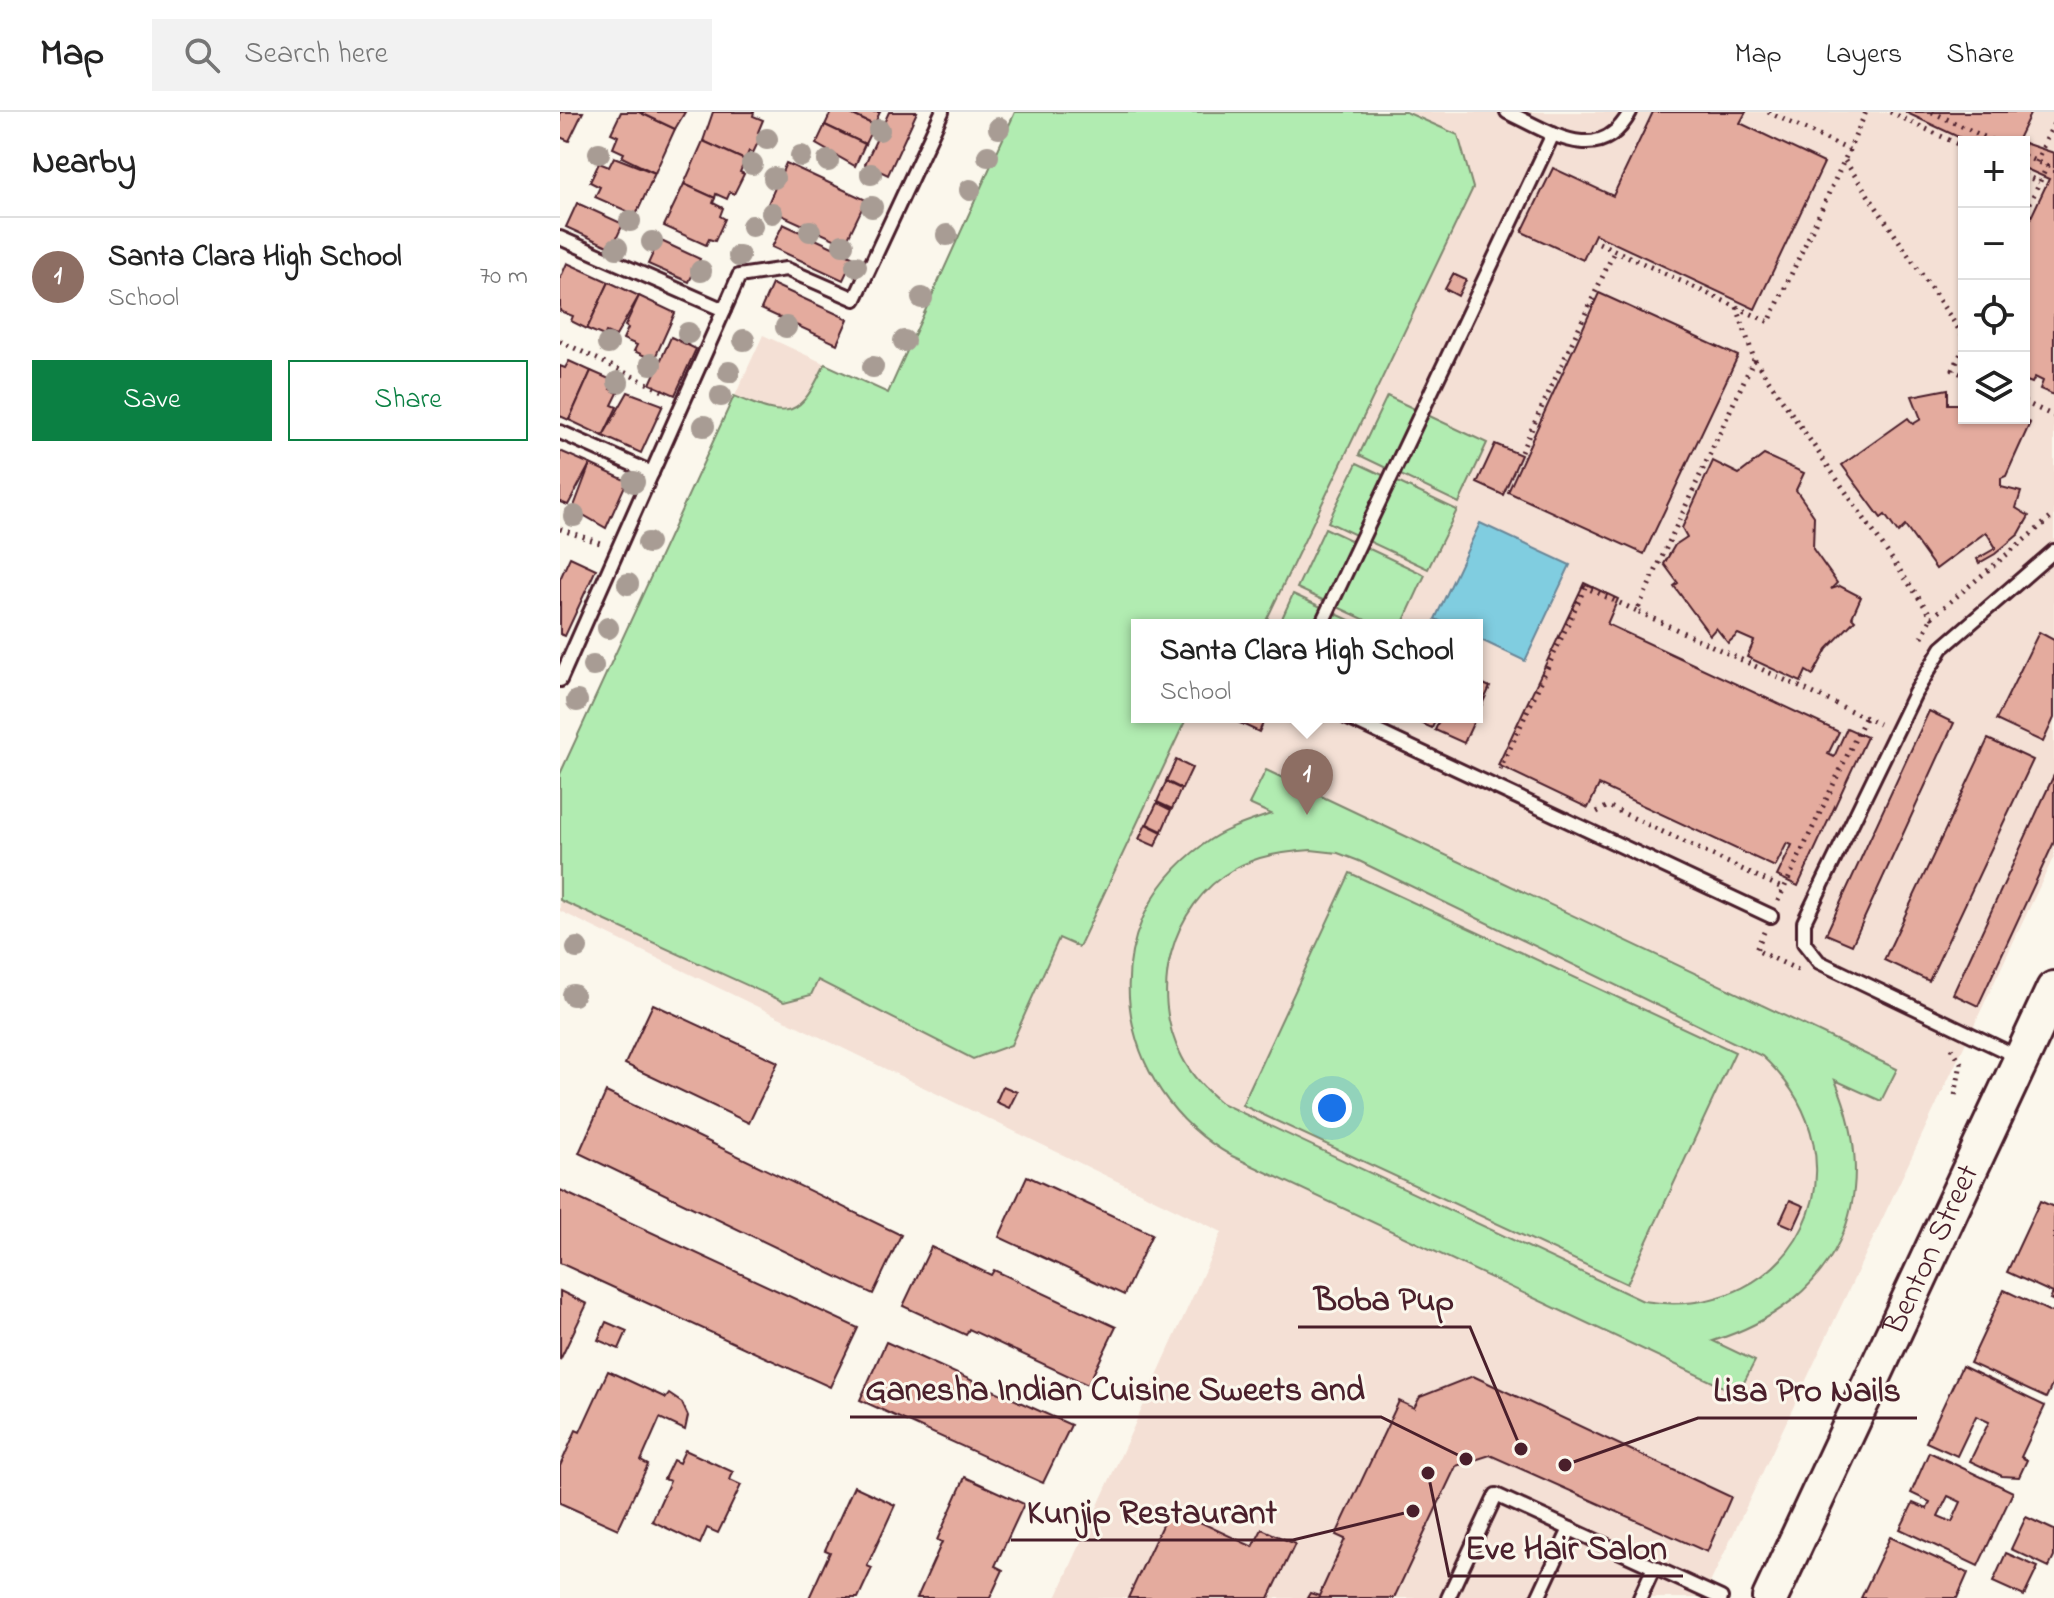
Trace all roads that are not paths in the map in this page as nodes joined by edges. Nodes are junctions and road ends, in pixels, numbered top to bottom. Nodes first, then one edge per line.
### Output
1 (942, 112) edge
2 (1507, 112) edge
3 (1630, 112) edge
4 (1553, 134) junction
5 (560, 238) edge
6 (724, 310) junction
7 (560, 432) edge
8 (652, 473) junction
9 (2054, 551) edge
10 (1324, 619) edge
11 (560, 680) edge
12 (1359, 723) edge
13 (1771, 916) road end
14 (2054, 989) edge
15 (2022, 1059) junction
16 (1570, 1529) junction
17 (1654, 1567) junction
18 (1448, 1598) edge
19 (1538, 1598) edge
20 (1640, 1598) edge
21 (1721, 1598) edge
22 (1770, 1598) edge

1 - 6 lane
2 - 4 lane
3 - 4 lane
4 - 10 lane
5 - 6 lane
6 - 8 lane
7 - 8 lane
8 - 11 lane
9 - 15 lane
12 - 13 lane
14 - 15 main road, Benton Street
15 - 22 main road, Benton Street
16 - 17 lane
16 - 18 lane
16 - 19 lane
17 - 20 lane
17 - 21 lane

